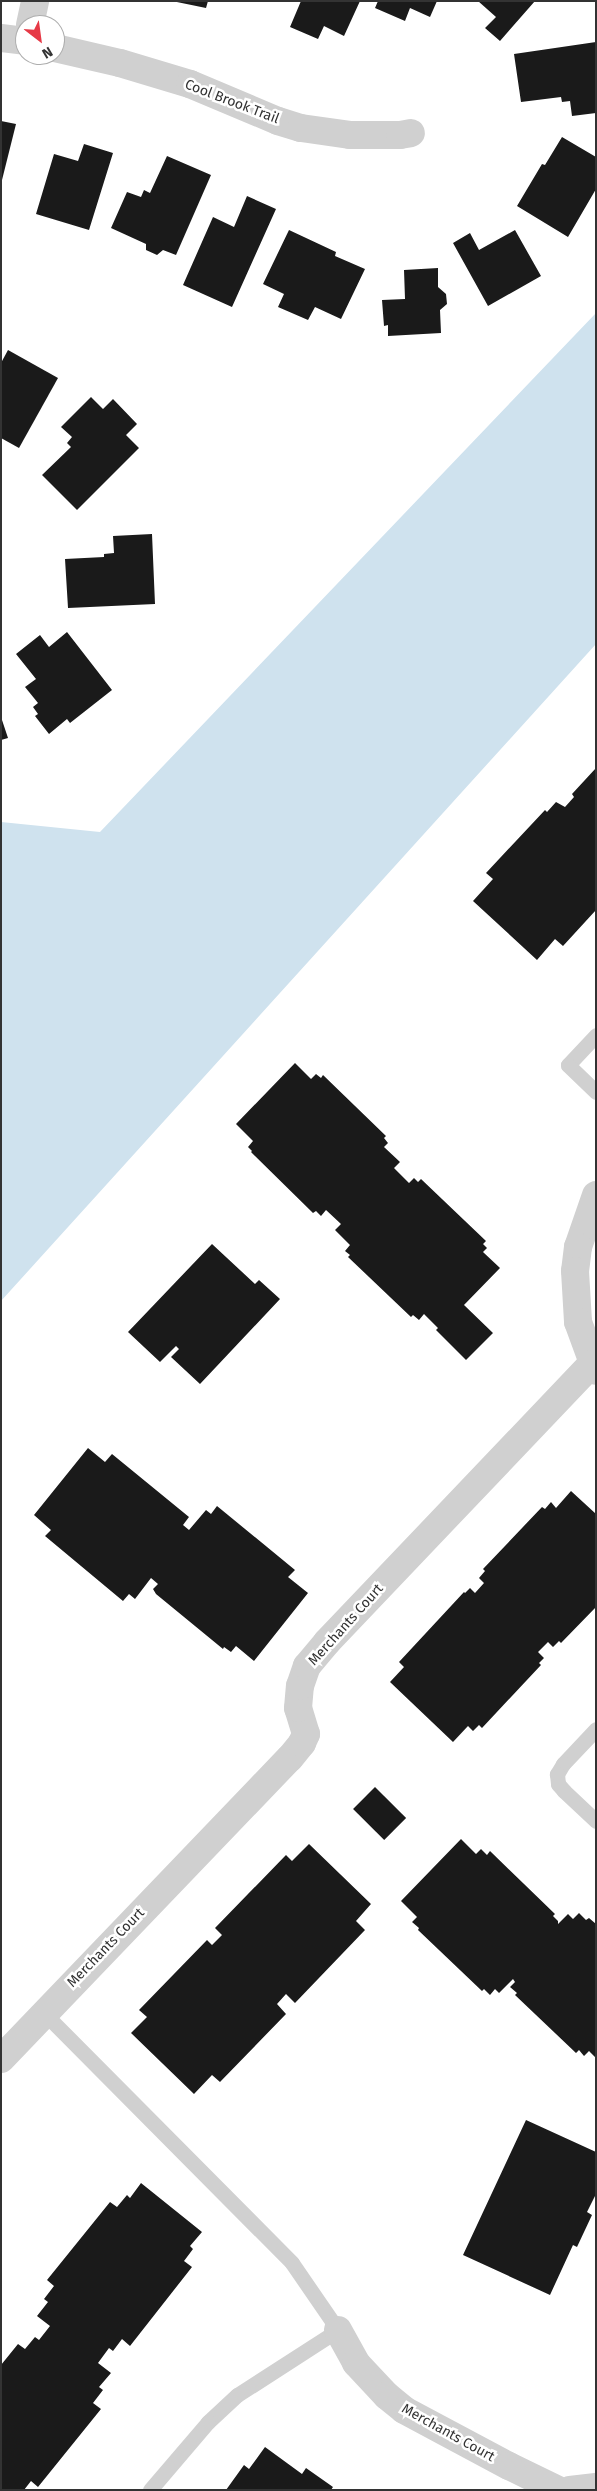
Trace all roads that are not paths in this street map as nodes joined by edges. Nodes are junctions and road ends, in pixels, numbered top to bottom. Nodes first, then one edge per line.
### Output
1 (35, 1) edge
2 (32, 15) edge
3 (1, 38) edge
4 (15, 40) edge
5 (65, 50) edge
6 (411, 133) dead end
7 (596, 1035) edge
8 (596, 1092) edge
9 (596, 1195) edge
10 (594, 1368) edge
11 (596, 1730) edge
12 (596, 1821) edge
13 (44, 2013) junction
14 (1, 2059) edge
15 (338, 2330) junction
16 (596, 2487) edge
17 (150, 2490) edge
18 (558, 2490) edge
19 (570, 2490) edge

1 - 2 street
3 - 4 street
5 - 6 street, Cool Brook Trail
7 - 8 lane
9 - 10 street
10 - 13 street, Merchants Court
11 - 12 lane
13 - 14 street, Merchants Court
13 - 15 lane, Merchants Court
15 - 17 lane
15 - 18 street, Merchants Court
16 - 19 street

